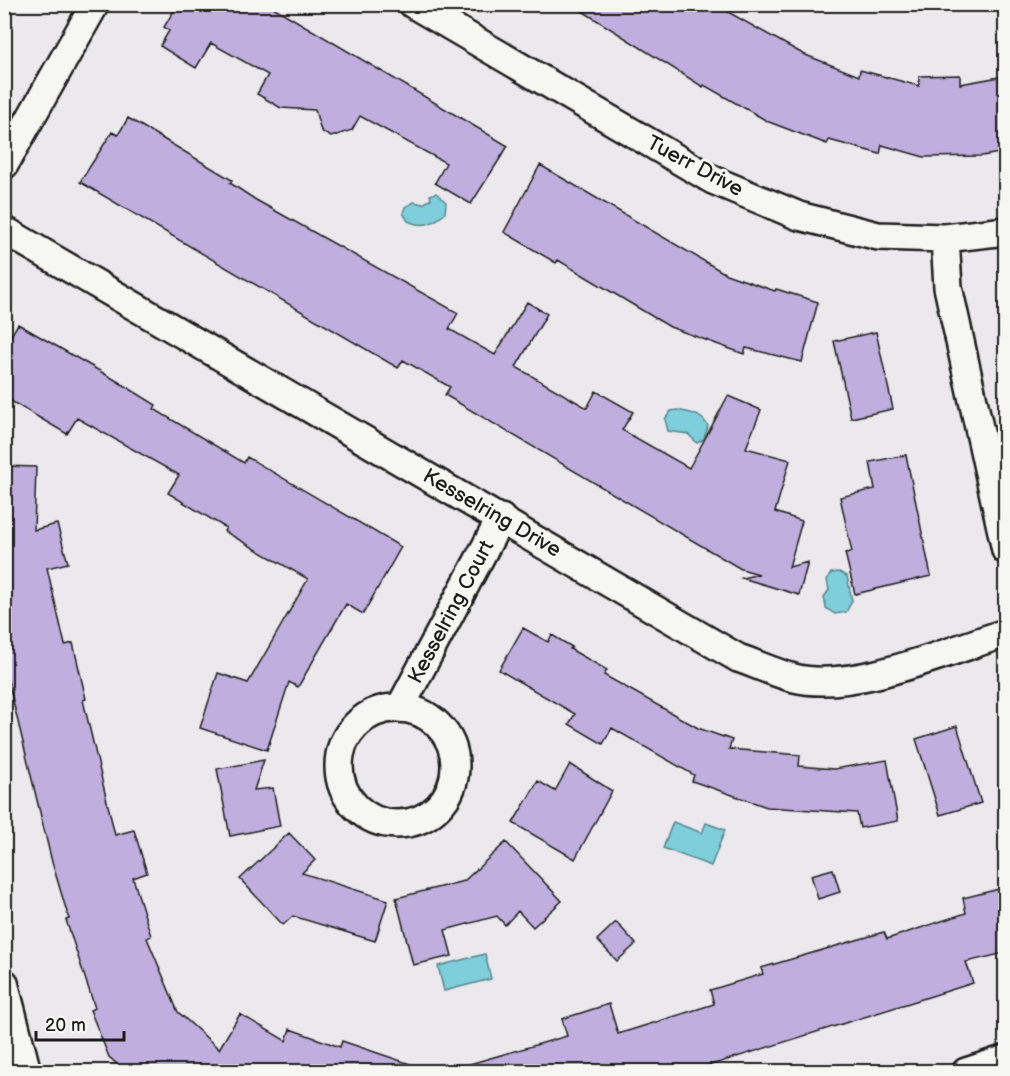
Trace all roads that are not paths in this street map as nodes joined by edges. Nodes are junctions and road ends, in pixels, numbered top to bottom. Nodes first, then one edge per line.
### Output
1 (95, 4) edge
2 (413, 4) edge
3 (4, 165) edge
4 (4, 230) edge
5 (1005, 231) edge
6 (945, 238) junction
7 (501, 518) junction
8 (1005, 550) edge
9 (1005, 633) edge
10 (401, 706) junction
11 (4, 983) edge
12 (1005, 1059) edge
13 (27, 1071) edge
14 (966, 1071) edge

1 - 3 street
2 - 6 street, Tuerr Drive
4 - 7 street, Kesselring Drive
5 - 6 street, Tuerr Drive
6 - 8 street
7 - 9 street, Kesselring Drive
7 - 10 street, Kesselring Court
10 - 10 street, Kesselring Court
11 - 13 street
12 - 14 street

